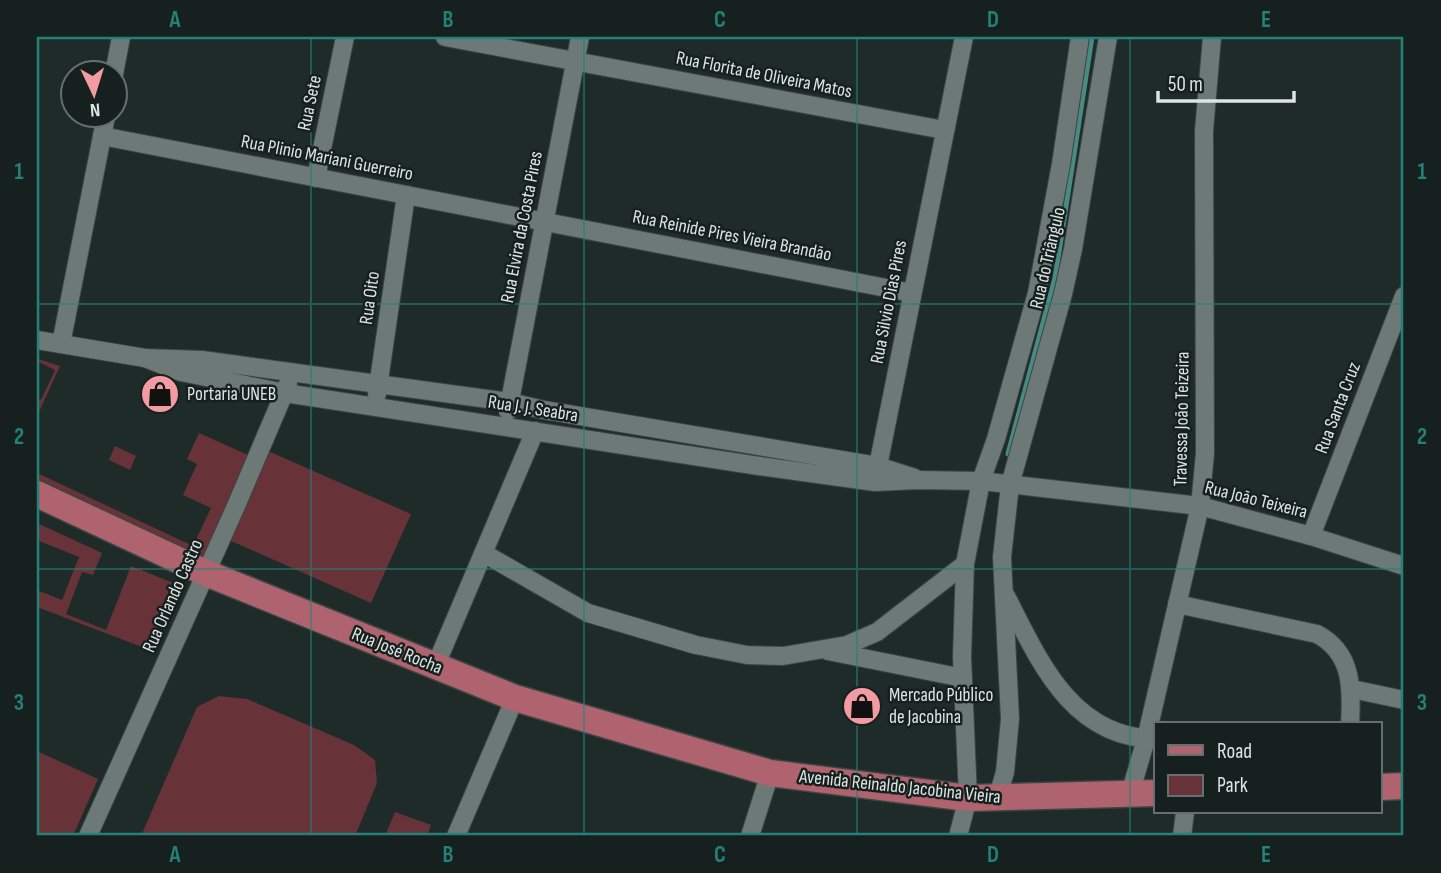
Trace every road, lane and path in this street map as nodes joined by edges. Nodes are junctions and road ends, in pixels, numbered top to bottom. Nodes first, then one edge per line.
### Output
1 (121, 37) edge
2 (345, 37) edge
3 (445, 37) edge
4 (580, 37) edge
5 (964, 37) edge
6 (1080, 37) edge
7 (1108, 37) edge
8 (1212, 37) edge
9 (117, 60) edge
10 (575, 61) junction
11 (103, 130) edge
12 (944, 130) junction
13 (102, 136) junction
14 (316, 178) junction
15 (406, 195) junction
16 (544, 221) junction
17 (912, 293) junction
18 (1404, 296) edge
19 (37, 340) edge
20 (61, 344) junction
21 (145, 358) junction
22 (292, 371) junction
23 (378, 383) junction
24 (285, 393) junction
25 (510, 402) junction
26 (375, 408) junction
27 (505, 425) junction
28 (535, 431) junction
29 (762, 446) junction
30 (759, 466) junction
31 (877, 474) junction
32 (981, 481) junction
33 (1010, 485) junction
34 (37, 494) edge
35 (1200, 506) junction
36 (1311, 536) junction
37 (485, 554) junction
38 (965, 564) junction
39 (1404, 566) edge
40 (206, 573) junction
41 (1003, 589) junction
42 (1177, 604) junction
43 (821, 650) junction
44 (435, 667) junction
45 (962, 678) junction
46 (1352, 689) junction
47 (515, 698) junction
48 (1404, 700) edge
49 (1154, 722) edge
50 (1350, 722) edge
51 (1151, 739) edge
52 (770, 773) junction
53 (1404, 786) edge
54 (1382, 787) edge
55 (1143, 793) edge
56 (968, 797) junction
57 (997, 799) junction
58 (1185, 814) edge
59 (88, 836) edge
60 (456, 836) edge
61 (750, 836) edge
62 (958, 836) edge
63 (1182, 836) edge

1 - 9 street
2 - 14 street, Rua Sete
3 - 10 street, Rua Florita de Oliveira Matos
4 - 10 street, Rua Elvira da Costa Pires
5 - 12 street, Rua Silvio Dias Pires
6 - 32 street, Rua do Triângulo
7 - 33 street, Rua do Triângulo
8 - 35 street, Travessa João Teizeira
10 - 12 street, Rua Florita de Oliveira Matos
10 - 16 street, Rua Elvira da Costa Pires
11 - 13 street
12 - 17 street, Rua Silvio Dias Pires
13 - 14 street, Rua Plinio Mariani Guerreiro
13 - 20 street
14 - 15 street, Rua Plinio Mariani Guerreiro
15 - 16 street, Rua Plinio Mariani Guerreiro
15 - 23 street, Rua Oito
16 - 17 street, Rua Reinide Pires Vieira Brandão
16 - 25 street, Rua Elvira da Costa Pires
17 - 31 street, Rua Silvio Dias Pires
18 - 36 street, Rua Santa Cruz
19 - 20 street, Rua J. J. Seabra
20 - 21 street, Rua J. J. Seabra
21 - 22 street, Rua J. J. Seabra
21 - 24 street, Rua J. J. Seabra
22 - 23 street, Rua J. J. Seabra
22 - 24 street, Rua Orlando Castro
23 - 25 street, Rua J. J. Seabra
23 - 26 street, Rua Oito
24 - 26 street, Rua J. J. Seabra
24 - 40 street, Rua Orlando Castro
25 - 27 street, Rua Elvira da Costa Pires
25 - 29 street, Rua J. J. Seabra
26 - 27 street, Rua J. J. Seabra
27 - 28 street, Rua J. J. Seabra
28 - 30 street, Rua J. J. Seabra
28 - 37 street
29 - 30 street
29 - 31 street, Rua J. J. Seabra
30 - 31 street, Rua J. J. Seabra
31 - 32 street, Rua J. J. Seabra
32 - 33 street, Rua J. J. Seabra
32 - 38 street, Rua do Triângulo
33 - 35 street, Rua João Teixeira
33 - 41 street, Rua do Triângulo
34 - 40 main road, Rua José Rocha
35 - 36 street, Rua João Teixeira
35 - 42 street, Travessa João Teizeira
36 - 39 street, Rua João Teixeira
37 - 43 street
37 - 44 street
38 - 43 street
38 - 45 street, Rua do Triângulo
40 - 44 main road, Rua José Rocha
40 - 59 street, Rua Orlando Castro
41 - 51 street
41 - 57 street, Rua do Triângulo
42 - 46 street
42 - 49 street, Travessa João Teizeira
43 - 45 street
44 - 47 main road, Rua José Rocha
45 - 56 street, Rua do Triângulo
46 - 48 street
46 - 50 street
47 - 52 main road, Rua José Rocha
47 - 60 street
51 - 55 street, Travessa João Teizeira
52 - 56 main road, Avenida Reinaldo Jacobina Vieira
52 - 61 street
53 - 54 main road
55 - 57 main road, Avenida Reinaldo Jacobina Vieira
56 - 57 main road, Avenida Reinaldo Jacobina Vieira
56 - 62 street, Rua do Triângulo
58 - 63 street

